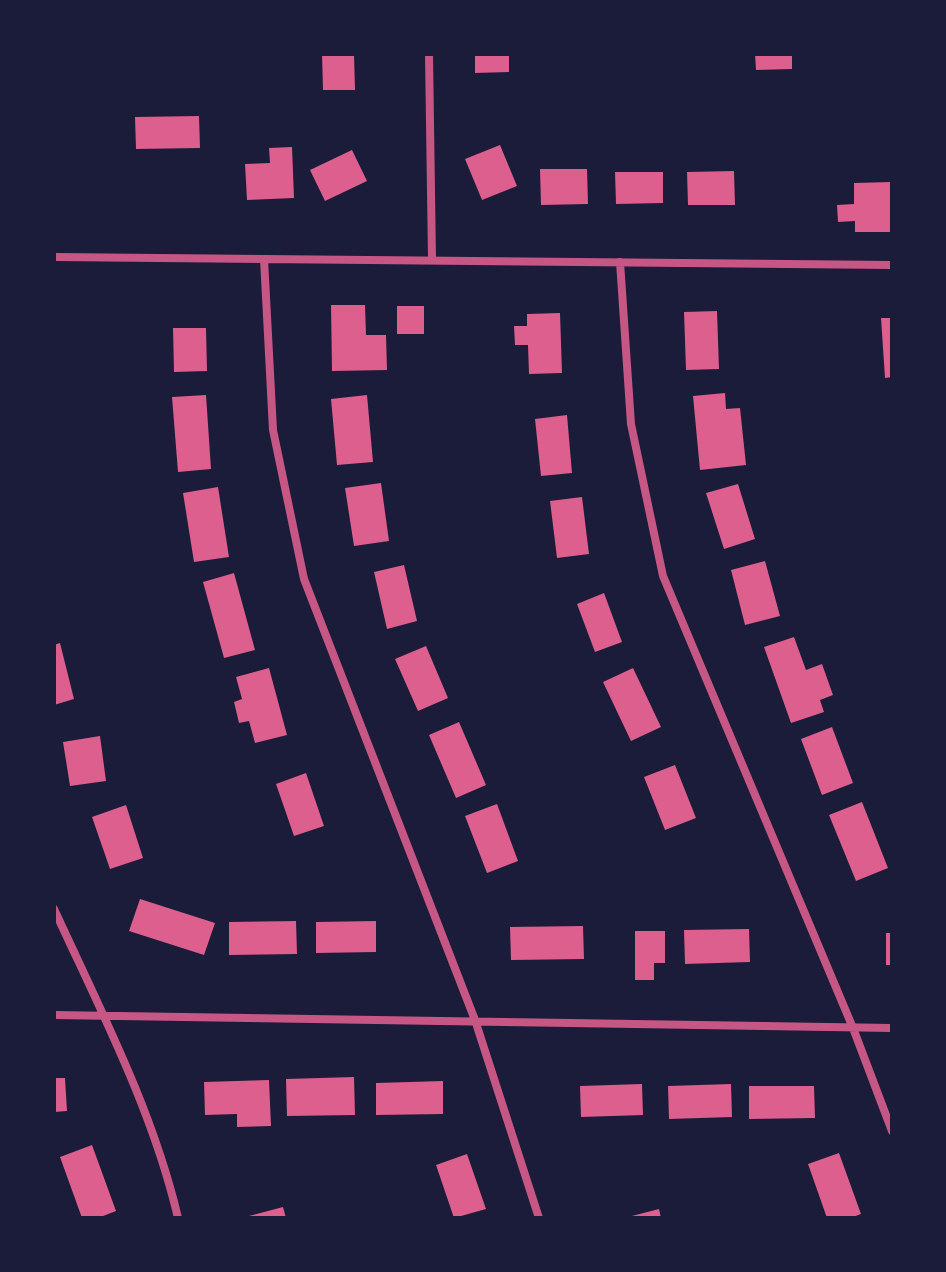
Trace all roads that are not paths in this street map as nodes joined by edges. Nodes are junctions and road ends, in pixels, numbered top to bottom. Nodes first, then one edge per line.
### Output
1 (429, 54) edge
2 (54, 257) edge
3 (264, 259) junction
4 (432, 260) junction
5 (620, 262) junction
6 (892, 265) edge
7 (54, 909) edge
8 (54, 1015) edge
9 (103, 1015) junction
10 (475, 1020) junction
11 (853, 1028) junction
12 (892, 1028) edge
13 (892, 1131) edge
14 (178, 1218) edge
15 (539, 1218) edge

1 - 4 street
2 - 3 street
3 - 4 street
3 - 10 street
4 - 5 street
5 - 6 street
5 - 11 street
7 - 9 street
8 - 9 street
9 - 10 street
9 - 14 street
10 - 11 street
10 - 15 street
11 - 12 street
11 - 13 street

